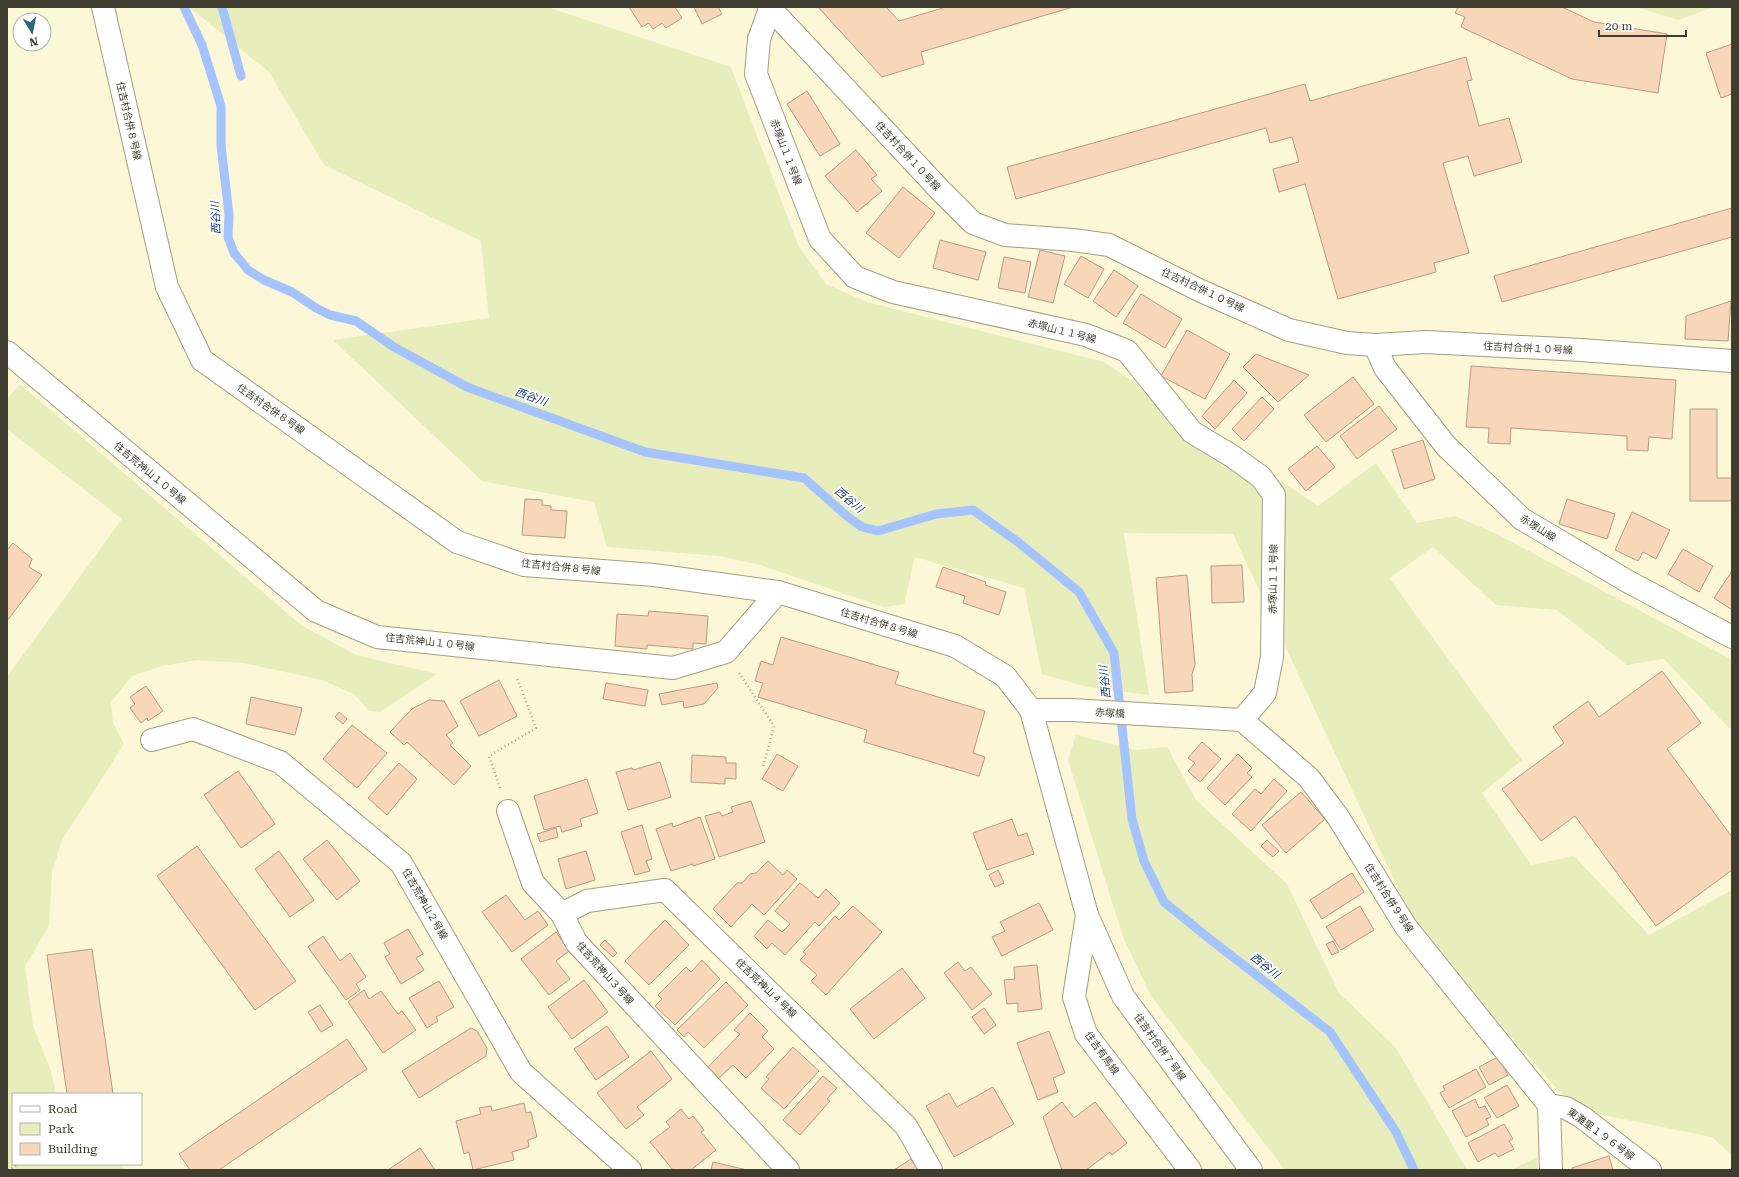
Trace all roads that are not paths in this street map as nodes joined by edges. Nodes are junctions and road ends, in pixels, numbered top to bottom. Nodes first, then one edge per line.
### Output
1 (103, 7) edge
2 (770, 8) edge
3 (1375, 345) junction
4 (7, 352) edge
5 (1732, 362) edge
6 (778, 592) junction
7 (1732, 637) edge
8 (1031, 710) junction
9 (1242, 720) junction
10 (152, 740) dead end
11 (508, 811) road end
12 (562, 914) junction
13 (1087, 915) junction
14 (1549, 1105) junction
15 (630, 1170) edge
16 (788, 1170) edge
17 (931, 1170) edge
18 (1190, 1170) edge
19 (1251, 1170) edge
20 (1551, 1170) edge
21 (1650, 1170) edge

1 - 6 street, 住吉村合併８号線
2 - 3 street, 住吉村合併１０号線
2 - 9 street, 赤塚山１１号線
3 - 5 street, 住吉村合併１０号線
3 - 7 street, 赤塚山線
4 - 6 street, 住吉荒神山１０号線
6 - 8 street, 住吉村合併８号線
8 - 9 street, 赤塚橋
8 - 13 street, 住吉村合併８号線
9 - 14 street, 住吉村合併９号線
10 - 15 street, 住吉荒神山２号線
11 - 12 street, 住吉荒神山３号線
12 - 16 street, 住吉荒神山３号線
12 - 17 street, 住吉荒神山４号線
13 - 18 street, 住吉有馬線
13 - 19 street, 住吉村合併７号線
14 - 20 street
14 - 21 street, 東灘里１９６号線

